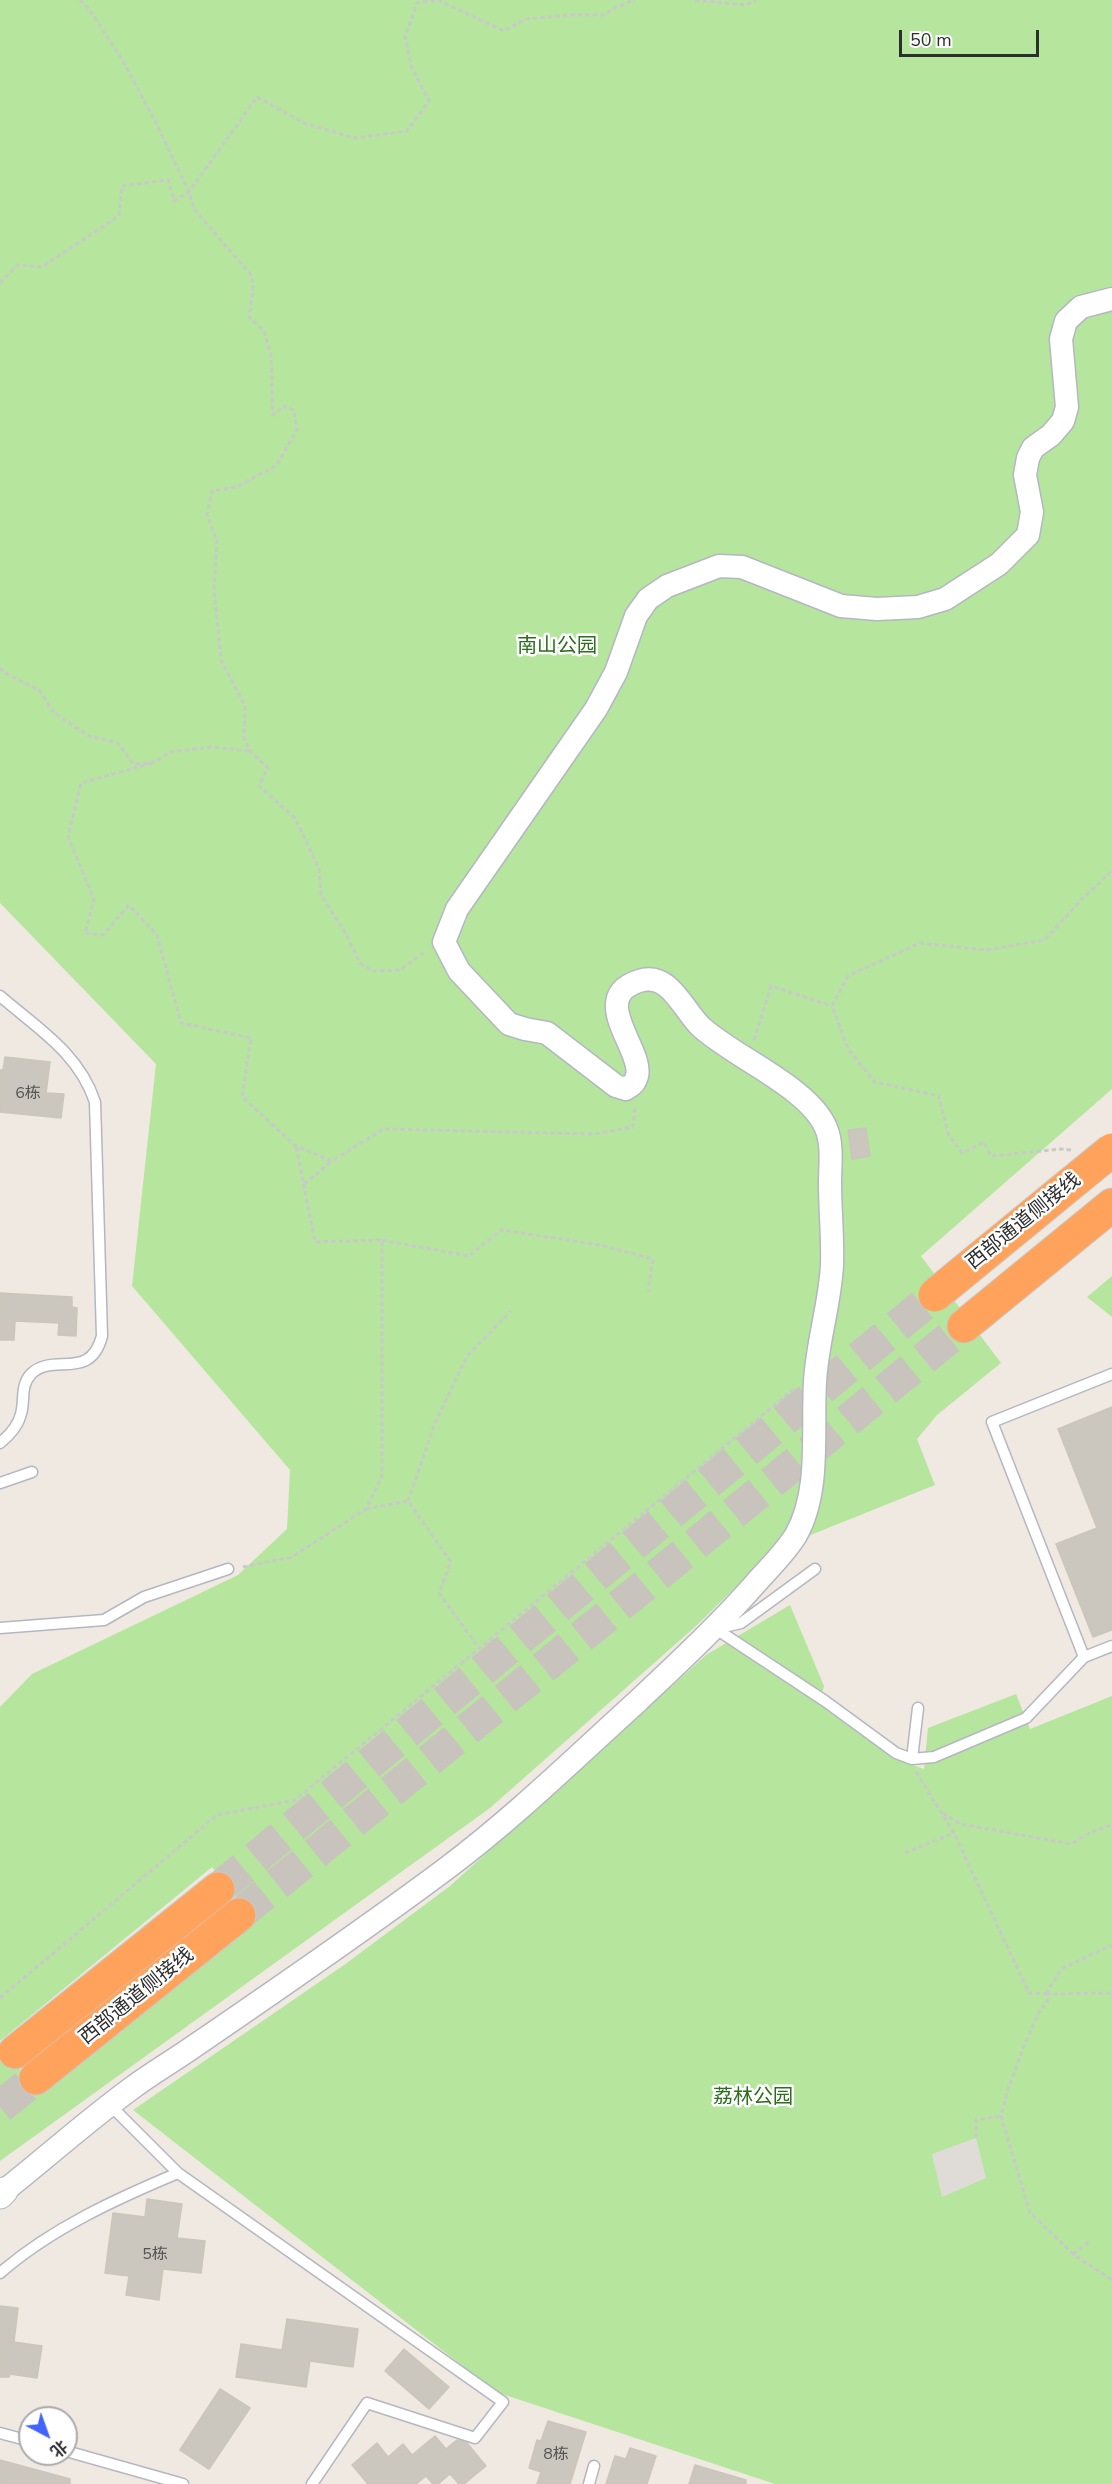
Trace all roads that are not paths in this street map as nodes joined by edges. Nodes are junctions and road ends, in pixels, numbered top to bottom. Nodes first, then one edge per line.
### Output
1 (1112, 299) edge
2 (0, 996) edge
3 (1097, 1150) edge
4 (1112, 1205) edge
5 (935, 1294) tunnel mouth
6 (964, 1326) tunnel mouth
7 (1112, 1374) edge
8 (0, 1443) edge
9 (32, 1472) dead end
10 (0, 1483) edge
11 (228, 1569) road end
12 (815, 1569) dead end
13 (0, 1628) edge
14 (716, 1629) junction
15 (1112, 1646) edge
16 (1084, 1657) junction
17 (918, 1708) dead end
18 (912, 1759) junction
19 (218, 1888) tunnel mouth
20 (239, 1915) tunnel mouth
21 (15, 2052) tunnel mouth
22 (36, 2078) tunnel mouth
23 (110, 2105) junction
24 (178, 2172) junction
25 (2, 2193) edge
26 (0, 2273) edge
27 (0, 2433) edge
28 (18, 2438) edge
29 (78, 2454) edge
30 (594, 2466) dead end
31 (183, 2484) edge
32 (312, 2484) edge
33 (589, 2484) edge

1 - 14 street
2 - 8 lane
3 - 5 highway, 西部通道侧接线, bridge
4 - 6 highway
7 - 16 lane
9 - 10 lane
11 - 13 lane
12 - 14 lane
14 - 18 lane
14 - 23 street
15 - 16 lane
16 - 18 lane
17 - 18 lane
19 - 21 highway, 西部通道侧接线
20 - 22 highway, 西部通道侧接线
23 - 24 lane
23 - 25 street
24 - 26 lane
24 - 32 lane
27 - 28 lane
29 - 31 lane
30 - 33 lane

